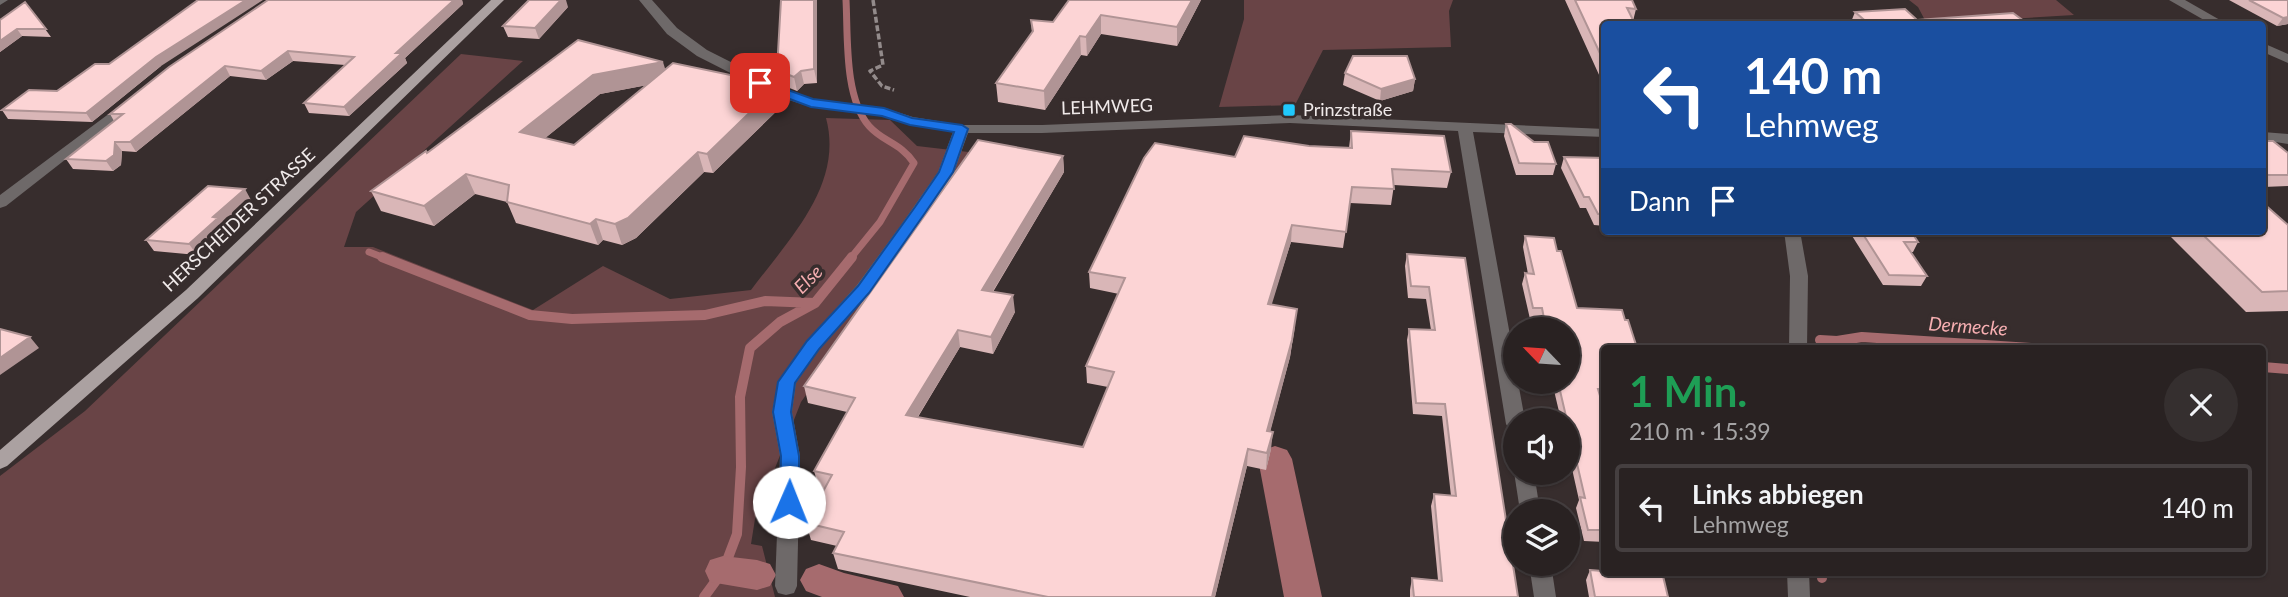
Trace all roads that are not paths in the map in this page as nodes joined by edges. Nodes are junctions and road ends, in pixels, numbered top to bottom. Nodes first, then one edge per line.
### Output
1 (498, 0) edge
2 (645, 0) edge
3 (2175, 0) edge
4 (2214, 21) edge
5 (2266, 49) edge
6 (2288, 60) edge
7 (147, 88) edge
8 (1464, 125) junction
9 (962, 129) junction
10 (1601, 133) edge
11 (2266, 136) edge
12 (2288, 139) edge
13 (0, 203) edge
14 (1793, 235) edge
15 (1798, 345) edge
16 (1513, 408) edge
17 (0, 461) edge
18 (1542, 576) edge
19 (1798, 576) edge
20 (786, 586) dead end
21 (1545, 597) edge
22 (1800, 597) edge

1 - 17 main road, HERSCHEIDER STRASSE
2 - 9 street, LEHMWEG
3 - 4 street
5 - 6 street
7 - 13 street
8 - 9 street, LEHMWEG
8 - 10 street, LEHMWEG
8 - 16 street
9 - 20 street
11 - 12 street
14 - 15 street
18 - 21 street
19 - 22 street

